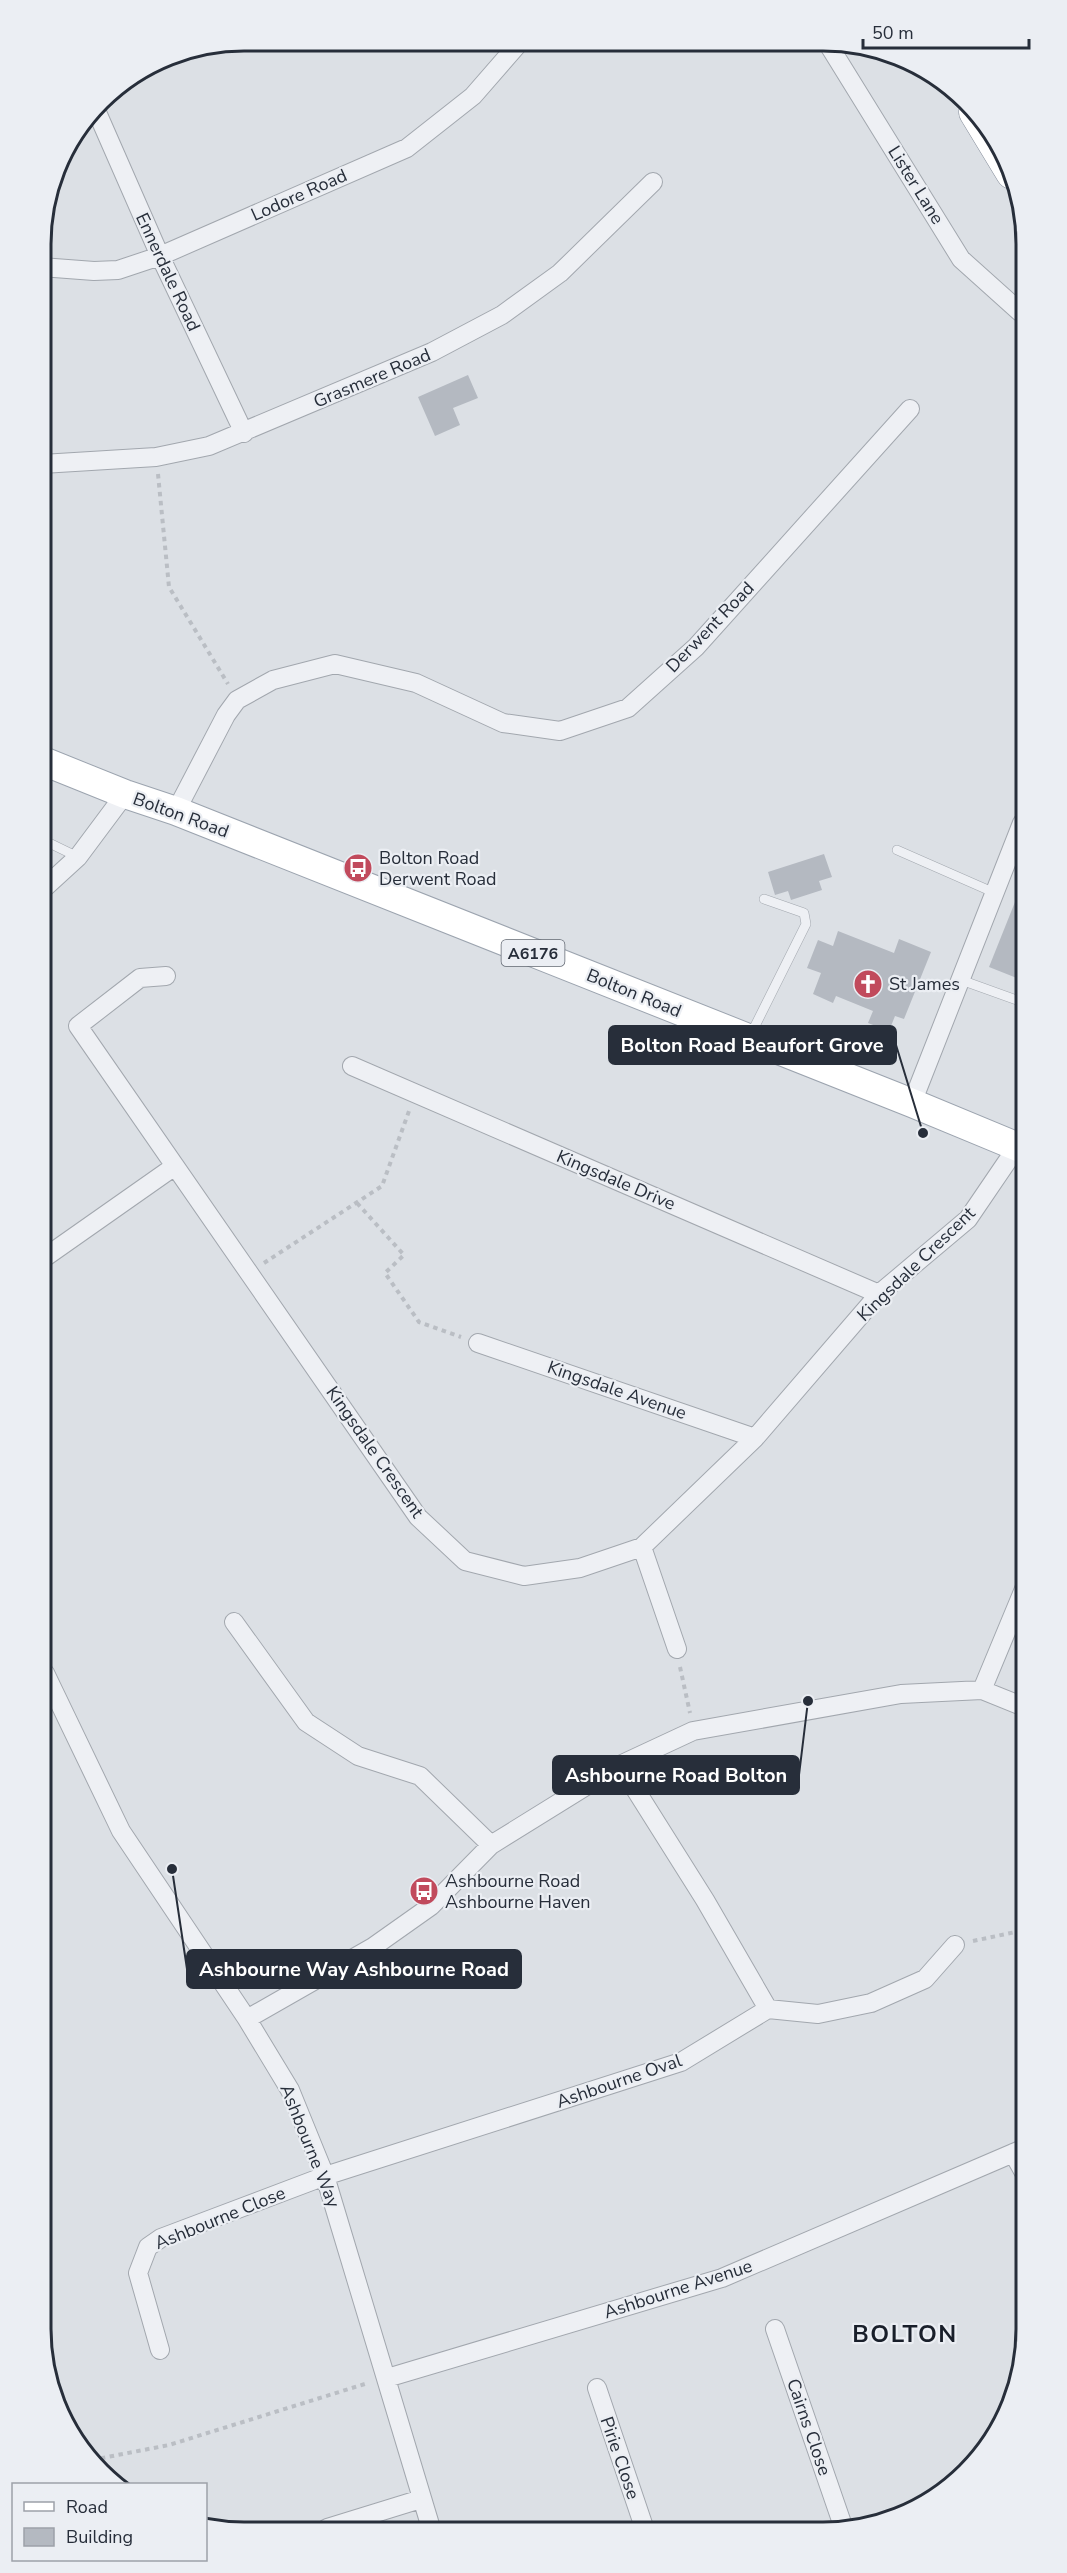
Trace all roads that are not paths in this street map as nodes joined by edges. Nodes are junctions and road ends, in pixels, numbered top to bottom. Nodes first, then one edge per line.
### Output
1 (512, 51) edge
2 (832, 51) edge
3 (99, 117) edge
4 (653, 182) dead end
5 (160, 256) junction
6 (51, 268) edge
7 (1016, 308) edge
8 (910, 409) dead end
9 (244, 433) junction
10 (51, 463) edge
11 (51, 764) edge
12 (125, 795) junction
13 (176, 811) junction
14 (1016, 839) edge
15 (51, 844) edge
16 (897, 850) dead end
17 (78, 857) junction
18 (51, 882) edge
19 (995, 893) junction
20 (764, 899) dead end
21 (166, 976) dead end
22 (962, 980) junction
23 (1016, 1000) edge
24 (749, 1039) junction
25 (352, 1066) dead end
26 (912, 1103) junction
27 (1016, 1146) edge
28 (1016, 1153) edge
29 (175, 1166) junction
30 (51, 1253) edge
31 (879, 1294) junction
32 (478, 1342) road end
33 (755, 1438) junction
34 (642, 1547) junction
35 (1016, 1608) edge
36 (234, 1622) dead end
37 (677, 1649) road end
38 (51, 1686) edge
39 (982, 1690) junction
40 (1016, 1704) edge
41 (620, 1765) junction
42 (490, 1845) junction
43 (955, 1945) road end
44 (768, 2008) junction
45 (247, 2019) junction
46 (1016, 2151) edge
47 (325, 2176) junction
48 (775, 2329) dead end
49 (160, 2350) dead end
50 (387, 2378) junction
51 (597, 2388) dead end
52 (421, 2499) junction
53 (841, 2521) edge
54 (346, 2522) edge
55 (429, 2522) edge
56 (642, 2522) edge

1 - 5 street, Lodore Road
2 - 7 street, Lister Lane
3 - 5 street, Ennerdale Road
4 - 9 street, Grasmere Road
5 - 6 street, Lodore Road
5 - 9 street, Ennerdale Road
8 - 13 street, Derwent Road
9 - 10 street, Grasmere Road
11 - 12 main road, Bolton Road / A6176
12 - 13 main road, Bolton Road / A6176
12 - 17 street
13 - 24 main road, Bolton Road / A6176
14 - 19 street
15 - 17 lane
16 - 19 lane
17 - 18 street
19 - 22 street
20 - 24 lane
21 - 29 street, Kingsdale Crescent
22 - 23 lane
22 - 26 street
24 - 26 main road, Bolton Road / A6176
25 - 31 street, Kingsdale Drive
26 - 27 main road, Bolton Road / A6176
28 - 31 street, Kingsdale Crescent
29 - 30 street
29 - 34 street, Kingsdale Crescent
31 - 33 street, Kingsdale Crescent
32 - 33 street, Kingsdale Avenue
33 - 34 street, Kingsdale Crescent
34 - 37 street
35 - 39 street
36 - 42 street
38 - 45 street, Ashbourne Way
39 - 40 street
39 - 41 street
41 - 42 street
41 - 44 street
42 - 45 street
43 - 44 street
44 - 47 street, Ashbourne Oval
45 - 47 street, Ashbourne Way
46 - 50 street, Ashbourne Avenue
47 - 49 street, Ashbourne Close
47 - 50 street, Ashbourne Way
48 - 53 street, Cairns Close
50 - 52 street, Ashbourne Way
51 - 56 street, Pirie Close
52 - 54 street
52 - 55 street, Ashbourne Way

